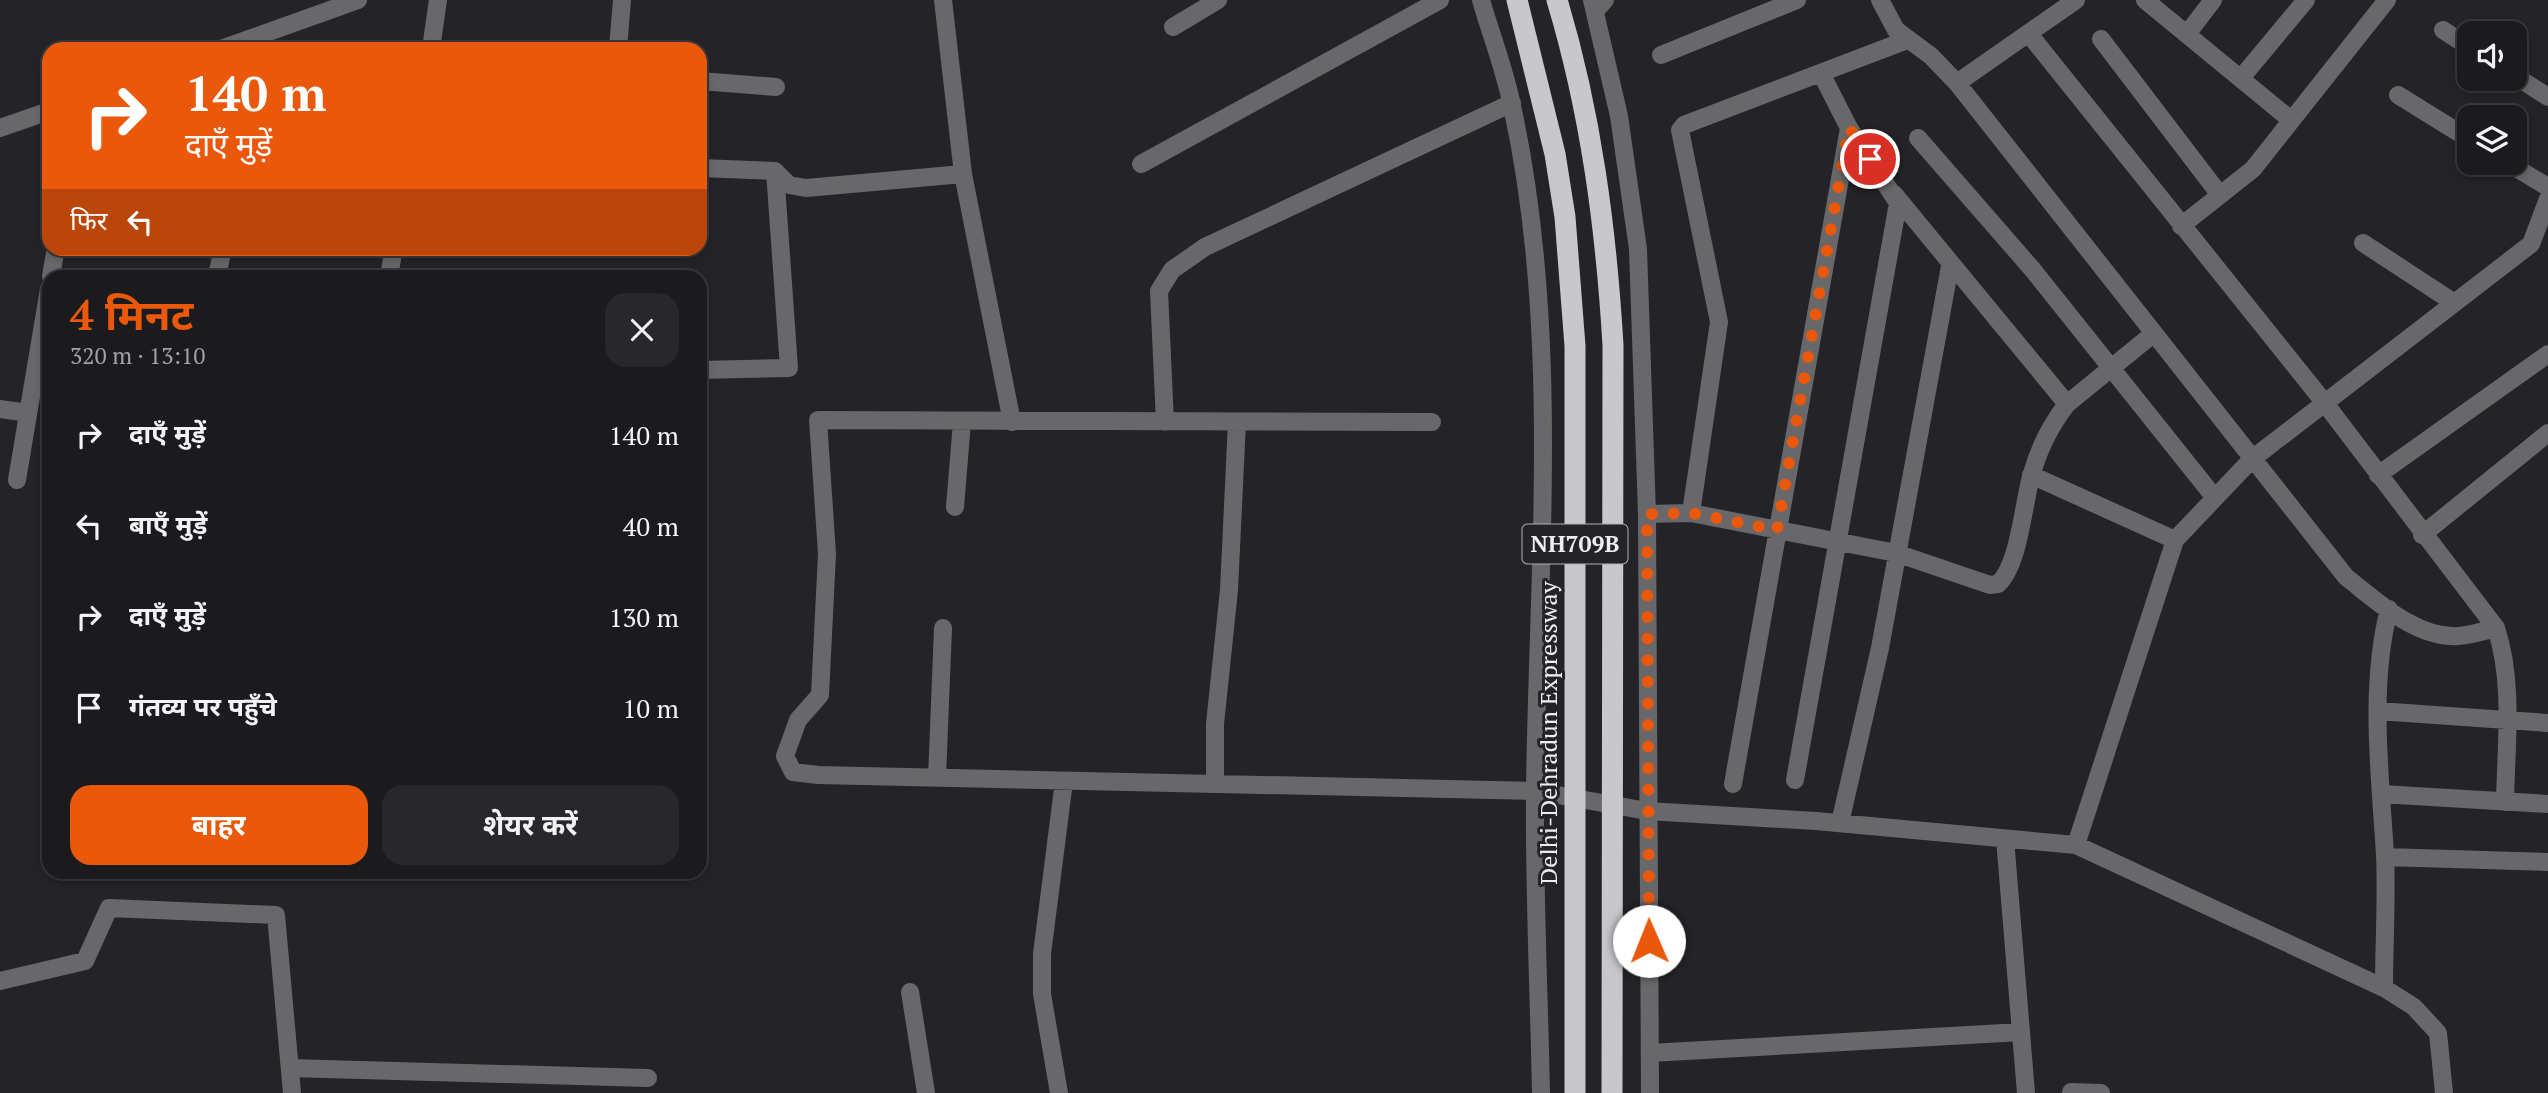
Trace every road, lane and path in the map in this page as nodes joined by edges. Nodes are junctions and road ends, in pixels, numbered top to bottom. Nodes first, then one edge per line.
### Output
1 (358, 0) edge
2 (438, 0) edge
3 (622, 0) edge
4 (943, 0) edge
5 (1218, 0) edge
6 (1440, 0) edge
7 (1480, 0) edge
8 (1517, 0) edge
9 (1557, 0) edge
10 (1797, 0) edge
11 (1880, 0) edge
12 (2076, 0) edge
13 (2145, 0) edge
14 (2213, 0) edge
15 (2305, 0) edge
16 (2387, 0) edge
17 (1597, 4) edge
18 (1173, 27) dead end
19 (2443, 30) dead end
20 (2029, 34) junction
21 (2187, 34) junction
22 (2101, 39) dead end
23 (2457, 39) edge
24 (1908, 40) junction
25 (263, 41) edge
26 (432, 42) edge
27 (619, 42) edge
28 (1661, 55) dead end
29 (1821, 73) junction
30 (2241, 78) junction
31 (707, 82) edge
32 (1957, 83) junction
33 (2527, 84) edge
34 (776, 87) dead end
35 (2398, 95) dead end
36 (2548, 97) edge
37 (1512, 103) junction
38 (42, 113) edge
39 (2291, 120) junction
40 (0, 128) edge
41 (1849, 128) junction
42 (2457, 132) edge
43 (1918, 138) dead end
44 (1141, 164) dead end
45 (707, 168) edge
46 (775, 171) junction
47 (963, 174) junction
48 (2527, 174) edge
49 (2548, 187) edge
50 (1893, 193) junction
51 (2220, 195) junction
52 (2548, 199) edge
53 (2181, 226) junction
54 (2362, 243) dead end
55 (1951, 266) junction
56 (2453, 302) junction
57 (2153, 334) junction
58 (42, 350) edge
59 (2548, 354) edge
60 (2111, 368) junction
61 (707, 370) edge
62 (36, 402) edge
63 (2324, 402) junction
64 (2067, 404) junction
65 (0, 410) edge
66 (962, 422) junction
67 (1012, 422) junction
68 (1165, 422) junction
69 (1237, 422) junction
70 (1432, 422) dead end
71 (2548, 433) edge
72 (2252, 459) junction
73 (2031, 475) junction
74 (2378, 475) junction
75 (17, 480) dead end
76 (2215, 498) junction
77 (955, 507) dead end
78 (1691, 513) junction
79 (1647, 514) junction
80 (1777, 530) junction
81 (2422, 534) junction
82 (2175, 540) junction
83 (1836, 541) junction
84 (1896, 553) junction
85 (2389, 609) junction
86 (943, 628) dead end
87 (2496, 628) junction
88 (2378, 711) junction
89 (2507, 720) junction
90 (2548, 723) edge
91 (937, 778) junction
92 (1064, 780) junction
93 (1795, 780) dead end
94 (1215, 784) junction
95 (1733, 784) dead end
96 (1535, 791) junction
97 (2381, 794) junction
98 (2505, 802) junction
99 (2548, 804) edge
100 (1647, 811) junction
101 (1840, 823) junction
102 (2005, 839) junction
103 (2076, 845) junction
104 (2385, 857) junction
105 (2548, 862) edge
106 (0, 981) edge
107 (2384, 988) junction
108 (910, 992) dead end
109 (2021, 1032) junction
110 (1650, 1053) junction
111 (290, 1068) junction
112 (648, 1078) dead end
113 (2071, 1092) edge
114 (292, 1093) edge
115 (926, 1093) edge
116 (1059, 1093) edge
117 (1541, 1093) edge
118 (1575, 1093) edge
119 (1612, 1093) edge
120 (1650, 1093) edge
121 (2026, 1093) edge
122 (2101, 1093) edge
123 (2444, 1093) edge

1 - 25 street
2 - 26 street
3 - 27 street
4 - 47 street
5 - 18 street
6 - 44 street
7 - 37 street
8 - 118 highway, Delhi-Dehradun Expressway / NH709B, bridge
9 - 119 highway, NH709B, bridge
10 - 28 street
11 - 24 street
12 - 20 street
13 - 21 street
14 - 21 street
15 - 30 street
16 - 39 street
17 - 79 street
19 - 23 street
20 - 32 street
20 - 53 street
21 - 30 street
22 - 51 street
24 - 29 street
24 - 32 street
29 - 41 street
29 - 78 street
30 - 39 street
31 - 34 street
32 - 57 street
33 - 36 street
35 - 42 street
37 - 68 street
37 - 96 street
38 - 40 street
39 - 51 street
41 - 50 street
41 - 80 street
43 - 60 street
45 - 46 street
46 - 47 street
46 - 61 street
47 - 67 street
48 - 49 street
50 - 55 street
50 - 83 street
51 - 53 street
52 - 56 street
53 - 63 street
54 - 56 street
55 - 64 street
55 - 84 street
56 - 63 street
57 - 60 street
57 - 72 street
58 - 62 street
59 - 74 street
60 - 64 street
60 - 76 street
62 - 65 street
62 - 75 street
63 - 72 street
63 - 74 street
64 - 73 street
66 - 67 street
66 - 77 street
66 - 91 street
67 - 68 street
68 - 69 street
69 - 70 street
69 - 94 street
71 - 81 street
72 - 76 street
72 - 85 street
73 - 82 street
73 - 84 street
74 - 81 street
76 - 82 street
78 - 79 street
78 - 80 street
79 - 100 street
80 - 83 street
80 - 95 street
81 - 87 street
82 - 103 street
83 - 84 street
83 - 93 street
84 - 101 street
85 - 87 street
85 - 88 street
86 - 91 street
87 - 89 street
88 - 89 street
88 - 97 street
89 - 90 street
89 - 98 street
91 - 92 street
92 - 94 street
92 - 116 street
94 - 96 street
96 - 100 street
96 - 117 street
97 - 98 street
97 - 104 street
98 - 99 street
100 - 101 street
100 - 110 street
101 - 102 street
102 - 103 street
102 - 109 street
103 - 107 street
104 - 105 street
104 - 107 street
106 - 111 street
107 - 123 street
108 - 115 street
109 - 110 street
109 - 121 street
110 - 120 street
111 - 112 street
111 - 114 street
113 - 122 street

